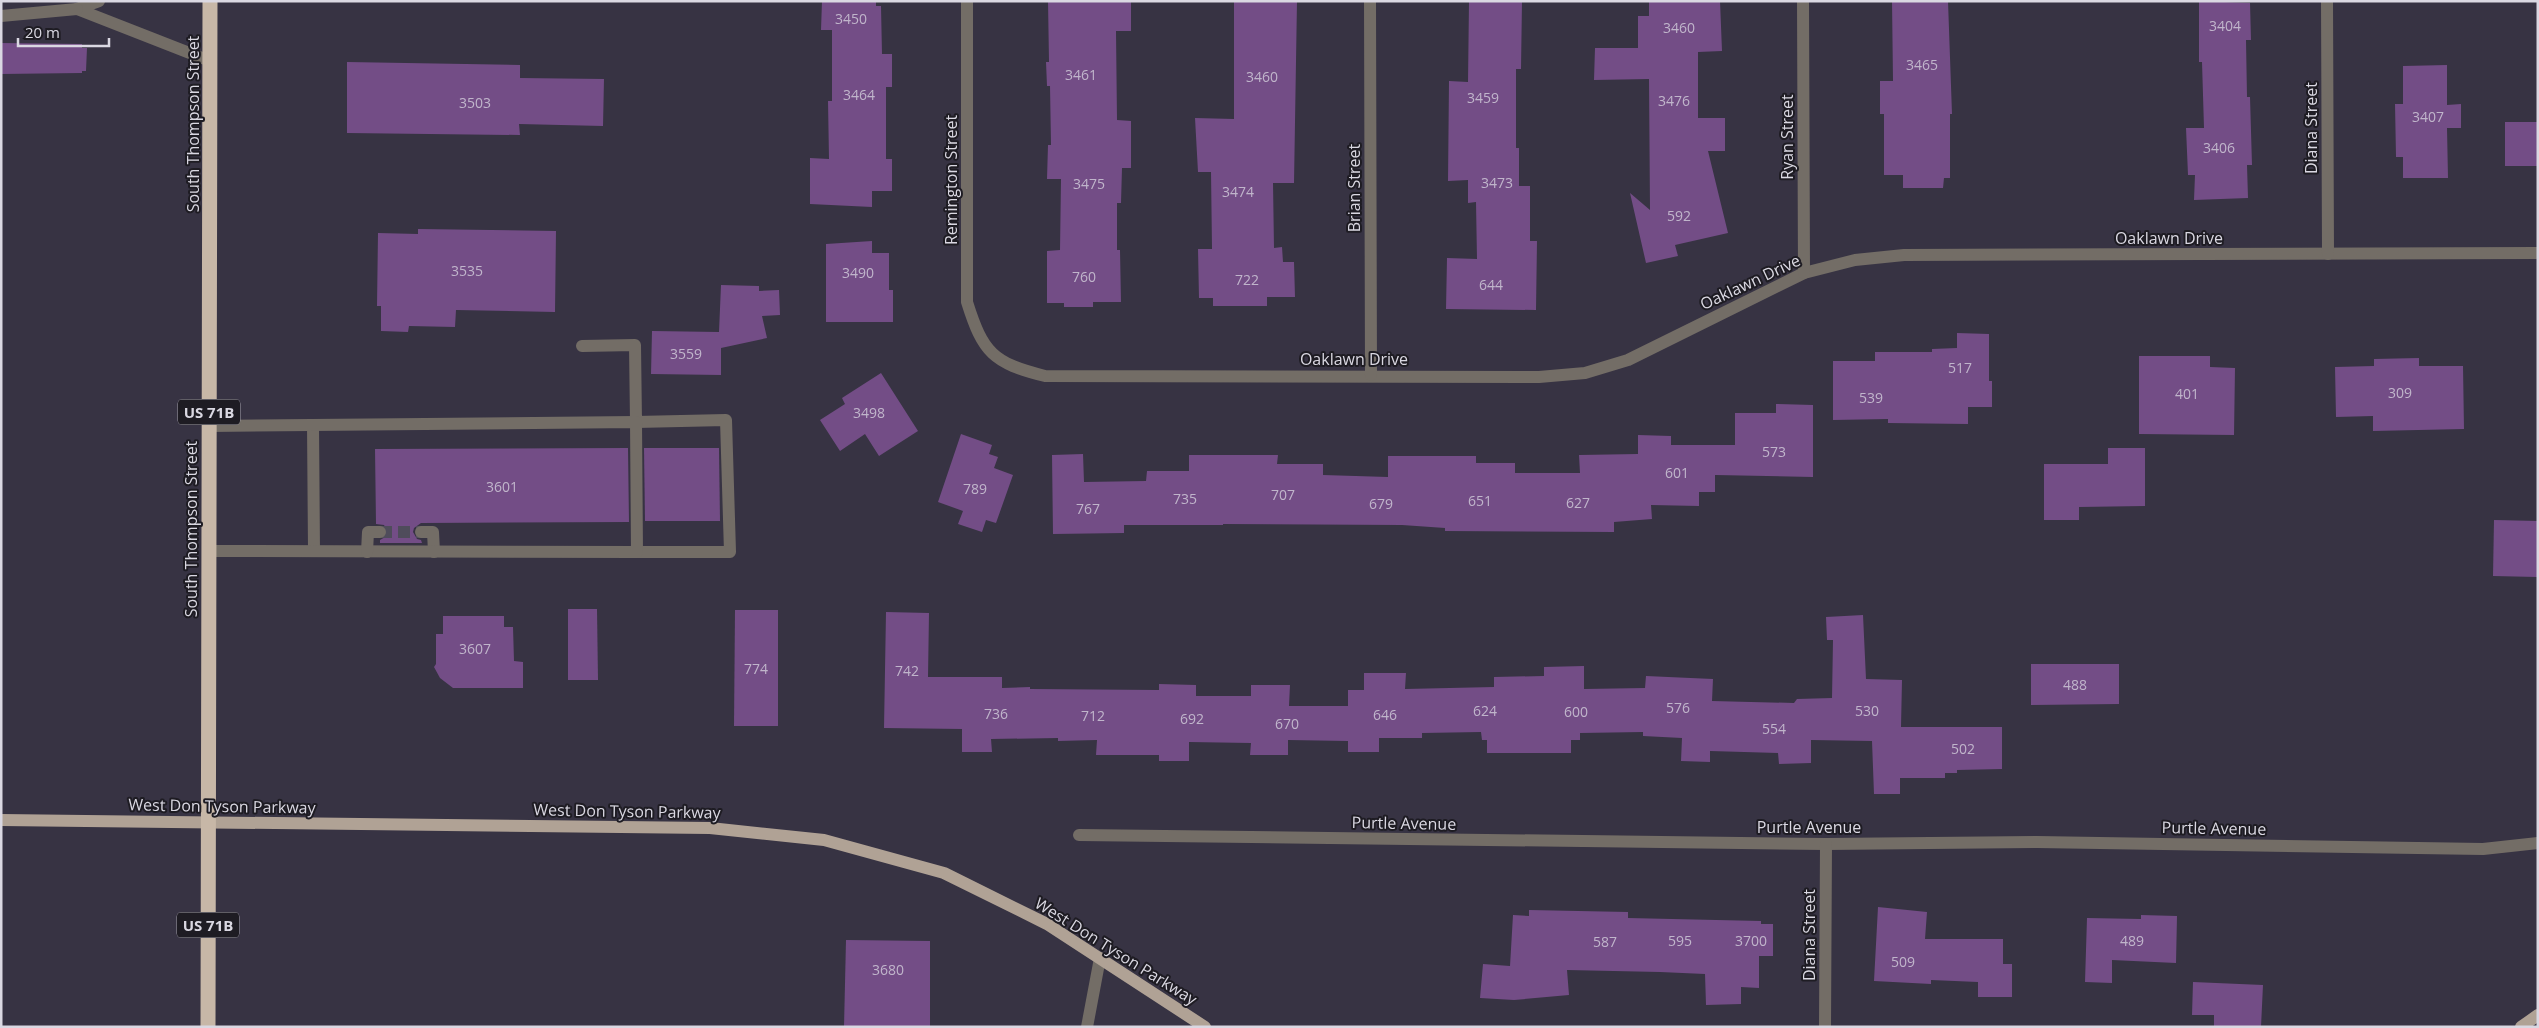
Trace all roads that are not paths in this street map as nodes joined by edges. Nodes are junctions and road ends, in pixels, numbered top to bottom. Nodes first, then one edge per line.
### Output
1 (99, 1) edge
2 (210, 1) edge
3 (967, 1) edge
4 (1370, 1) edge
5 (1803, 1) edge
6 (2326, 1) edge
7 (78, 9) junction
8 (1, 16) edge
9 (210, 61) junction
10 (2538, 253) edge
11 (2328, 254) junction
12 (1804, 273) junction
13 (582, 346) dead end
14 (990, 354) joint
15 (1371, 375) junction
16 (636, 422) junction
17 (313, 425) junction
18 (209, 426) junction
19 (380, 532) dead end
20 (421, 532) dead end
21 (208, 551) junction
22 (314, 551) junction
23 (368, 552) junction
24 (434, 552) junction
25 (637, 552) junction
26 (1, 820) edge
27 (208, 822) junction
28 (1079, 836) dead end
29 (2538, 843) edge
30 (1826, 844) junction
31 (1100, 958) junction
32 (2538, 1015) edge
33 (208, 1027) edge
34 (1087, 1027) edge
35 (1205, 1027) edge
36 (1825, 1027) edge
37 (2521, 1027) edge

1 - 7 street
2 - 9 highway, South Thompson Street / US 71B
3 - 14 street, Remington Street
4 - 15 street, Brian Street
5 - 12 street, Ryan Street
6 - 11 street, Diana Street
7 - 8 street
7 - 9 street
9 - 18 highway, South Thompson Street / US 71B
10 - 11 street, Oaklawn Drive
11 - 12 street, Oaklawn Drive
12 - 15 street, Oaklawn Drive
13 - 16 street
14 - 15 street, Oaklawn Drive
16 - 17 street
16 - 25 street
16 - 25 street
17 - 18 street
17 - 22 street
18 - 21 highway, South Thompson Street / US 71B
19 - 23 street
20 - 24 street
21 - 22 street
21 - 27 highway, South Thompson Street / US 71B
22 - 23 street
23 - 24 street
24 - 25 street
26 - 27 main road, West Don Tyson Parkway
27 - 31 main road, West Don Tyson Parkway
27 - 33 highway, South Thompson Street / US 71B
28 - 30 street, Purtle Avenue
29 - 30 street, Purtle Avenue
30 - 36 street, Diana Street
31 - 34 street
31 - 35 main road, West Don Tyson Parkway
32 - 37 main road

